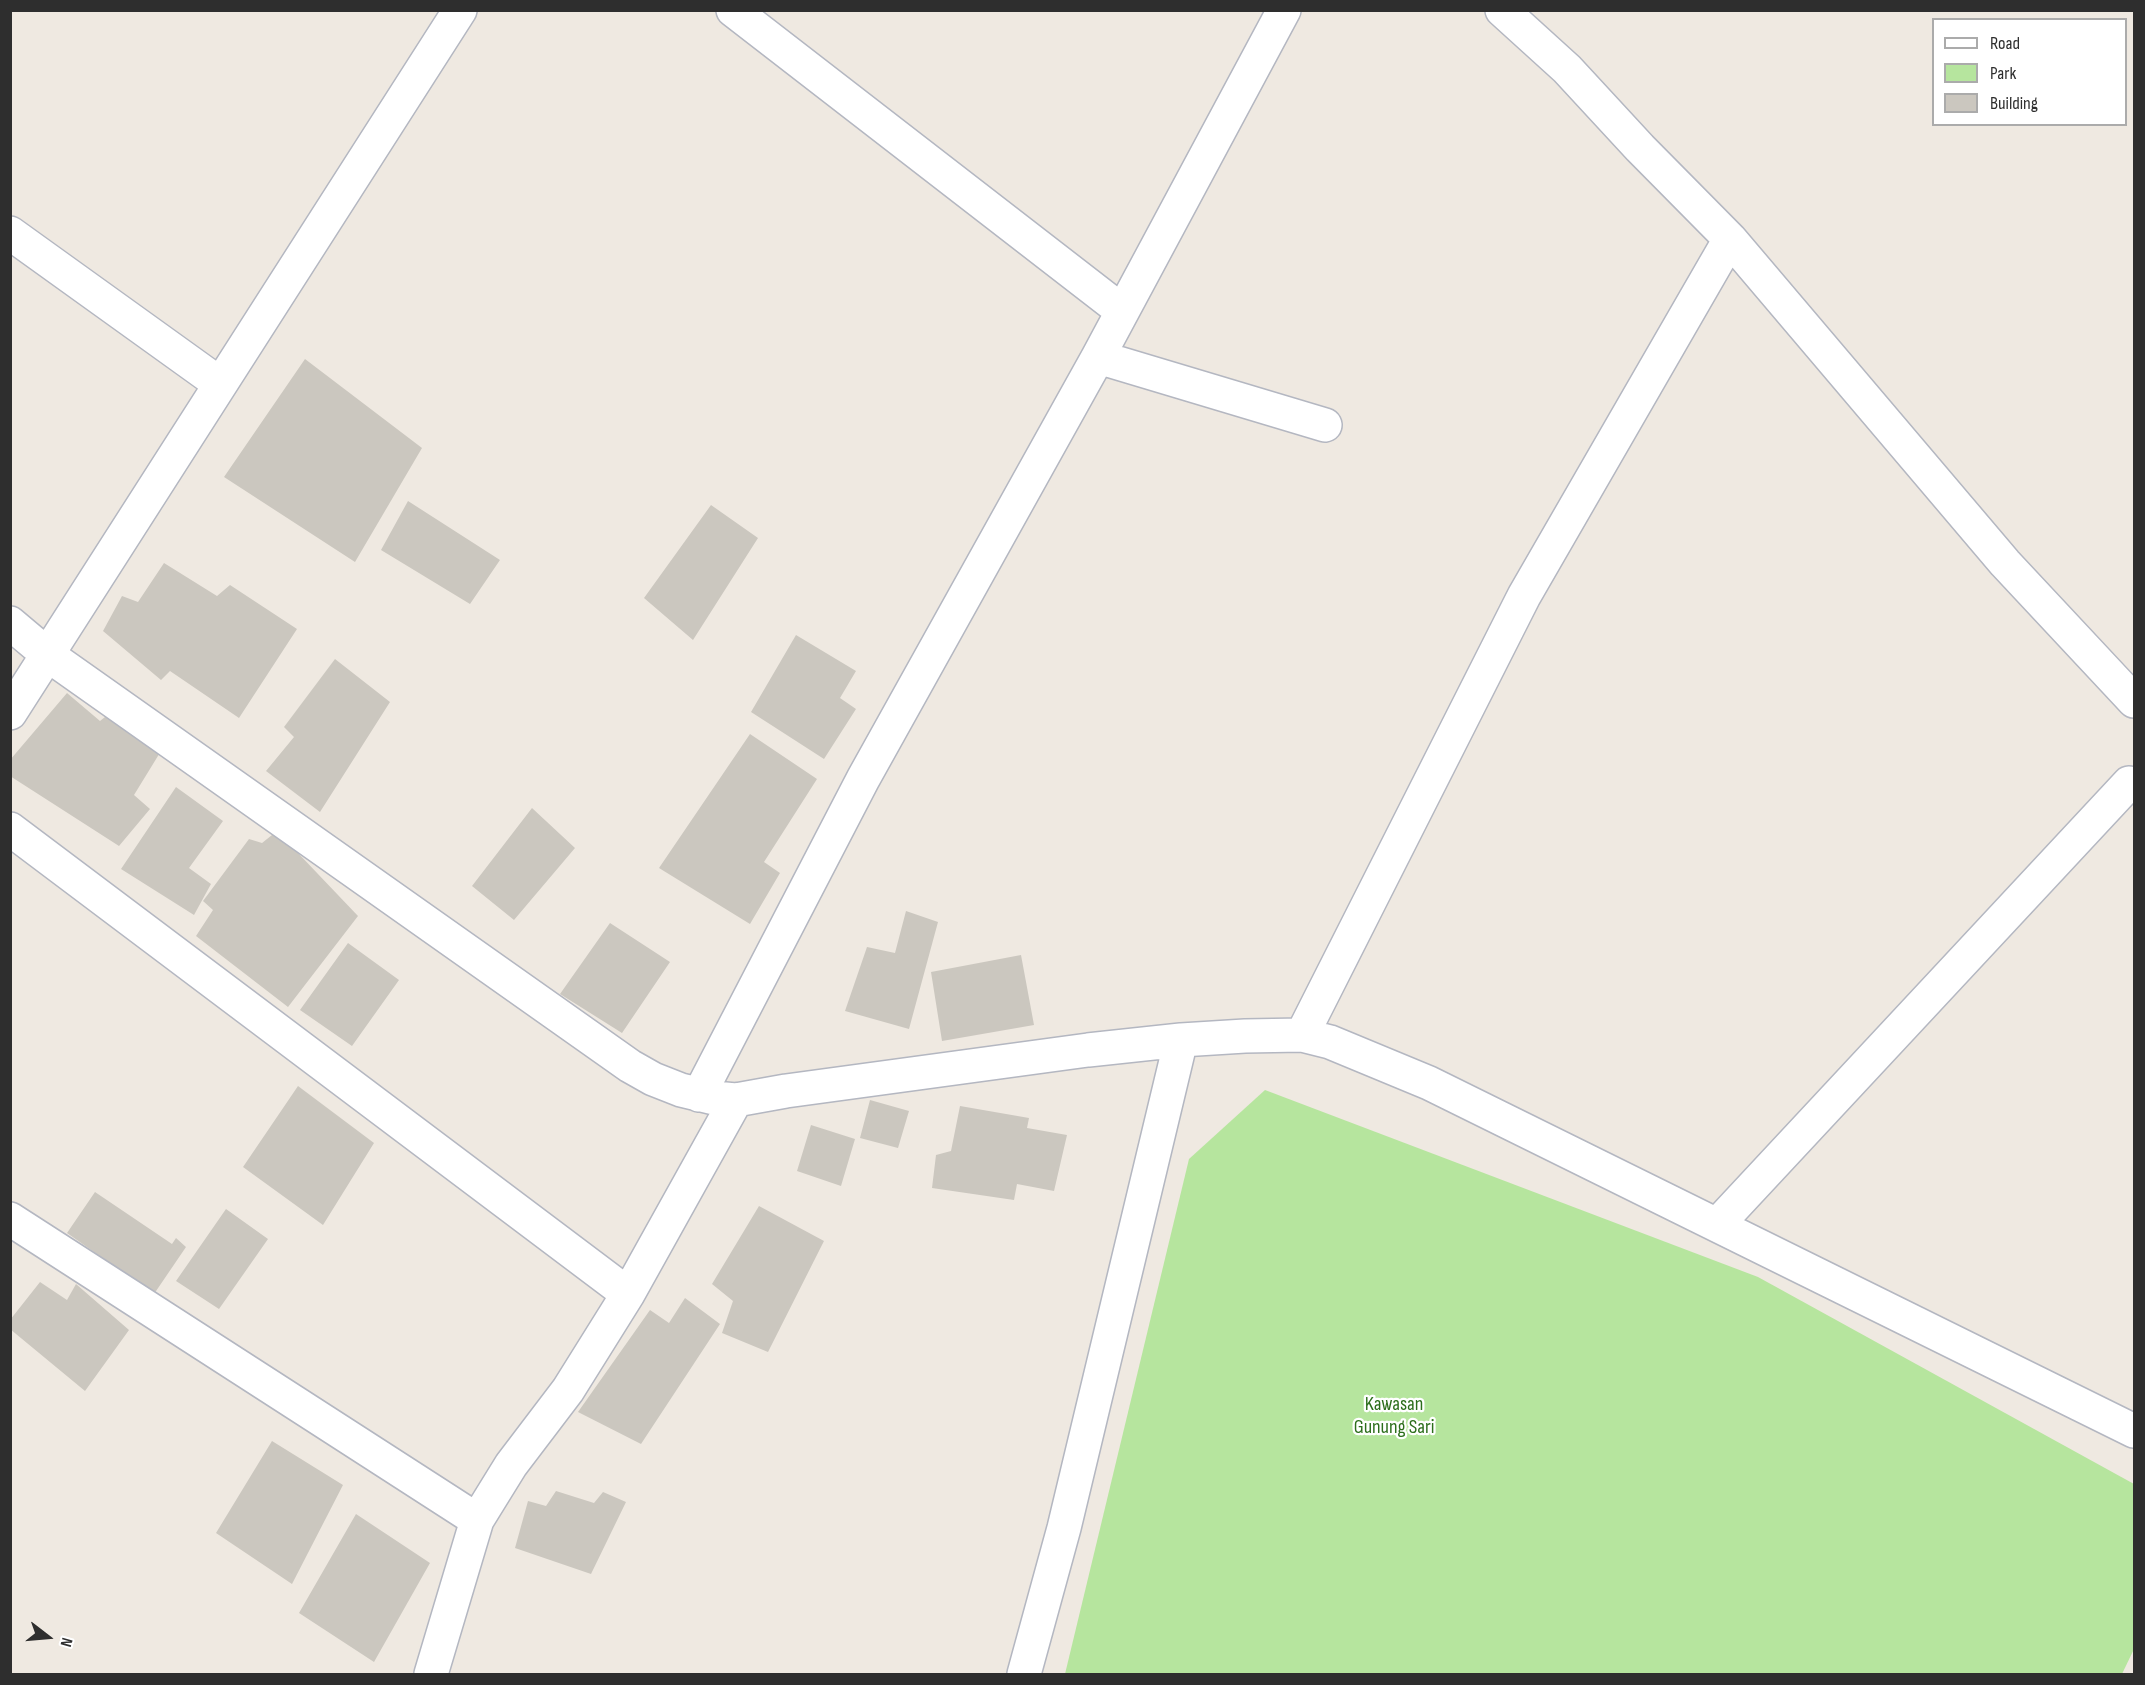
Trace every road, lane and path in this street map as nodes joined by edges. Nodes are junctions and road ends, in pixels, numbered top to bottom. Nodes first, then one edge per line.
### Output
1 (460, 10) edge
2 (733, 10) edge
3 (1284, 10) edge
4 (1502, 10) edge
5 (10, 233) edge
6 (1730, 239) junction
7 (1122, 310) junction
8 (1098, 357) junction
9 (220, 384) junction
10 (1325, 425) dead end
11 (10, 622) edge
12 (48, 655) junction
13 (2134, 701) edge
14 (10, 713) edge
15 (2128, 783) dead end
16 (10, 830) edge
17 (1302, 1035) junction
18 (1181, 1040) junction
19 (699, 1095) junction
20 (736, 1100) junction
21 (10, 1219) edge
22 (1717, 1225) junction
23 (628, 1294) junction
24 (2134, 1431) edge
25 (477, 1520) junction
26 (431, 1674) edge
27 (1024, 1674) edge

1 - 9 street
2 - 7 street
3 - 7 street
4 - 6 street
5 - 9 street
6 - 13 street
6 - 17 street
7 - 8 street
8 - 10 street
8 - 19 street
9 - 12 street
11 - 12 street
12 - 14 street
12 - 19 street
15 - 22 street
16 - 23 street
17 - 18 street
17 - 22 street
18 - 20 street
18 - 27 street
19 - 20 street
20 - 23 street
21 - 25 street
22 - 24 street
23 - 25 street
25 - 26 street

